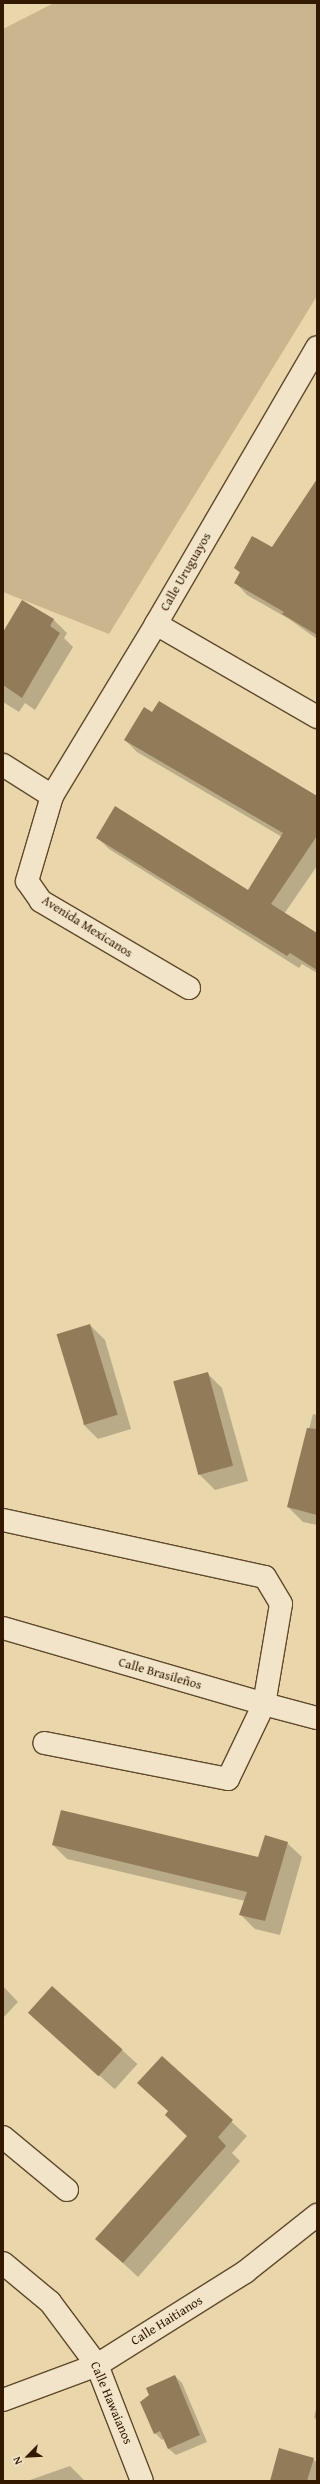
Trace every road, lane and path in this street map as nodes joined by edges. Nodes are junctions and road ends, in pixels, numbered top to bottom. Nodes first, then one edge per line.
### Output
1 (317, 347) edge
2 (156, 624) junction
3 (317, 717) edge
4 (3, 765) edge
5 (52, 796) junction
6 (188, 988) dead end
7 (3, 1520) edge
8 (3, 1628) edge
9 (264, 1704) junction
10 (317, 1718) edge
11 (44, 1743) dead end
12 (3, 2137) edge
13 (67, 2190) dead end
14 (317, 2215) edge
15 (3, 2263) edge
16 (97, 2365) junction
17 (3, 2400) edge
18 (142, 2481) edge

1 - 2 street, Calle Uruguayos
2 - 3 street
2 - 5 street, Calle Uruguayos
4 - 5 street
5 - 6 street, Avenida Mexicanos
7 - 9 street
8 - 9 street, Calle Brasileños
9 - 10 street, Calle Brasileños
9 - 11 street
12 - 13 street
14 - 16 street, Calle Haitianos
15 - 16 street, Calle Hawaianos
16 - 17 street, Calle Haitianos
16 - 18 street, Calle Hawaianos

